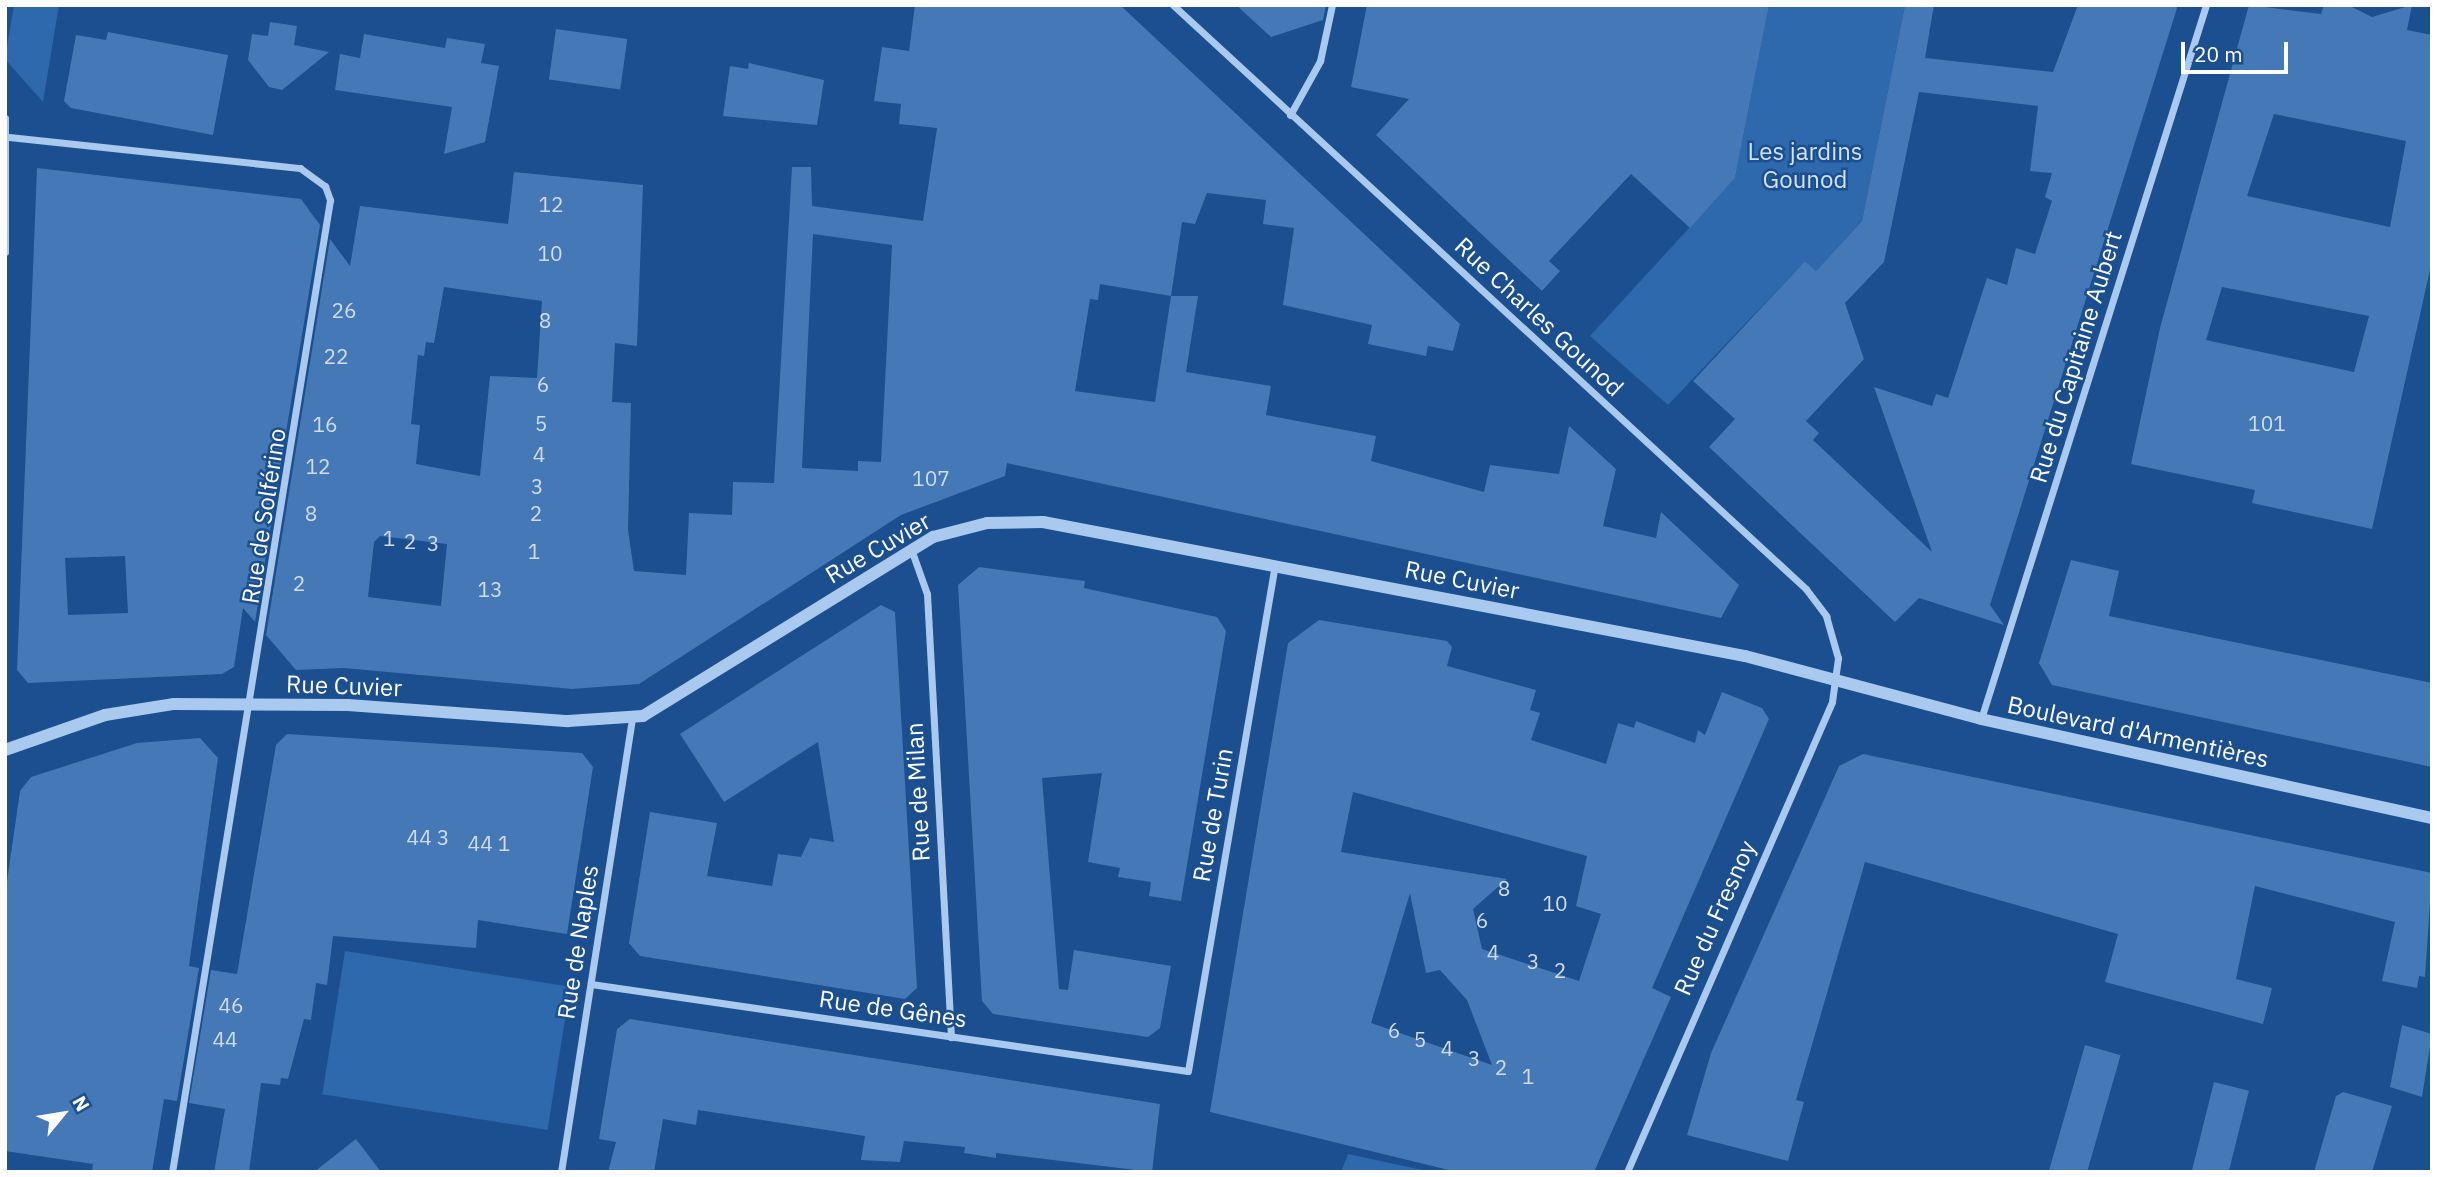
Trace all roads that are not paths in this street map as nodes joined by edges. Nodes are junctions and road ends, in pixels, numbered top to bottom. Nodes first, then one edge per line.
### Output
1 (1173, 5) edge
2 (1332, 5) edge
3 (2206, 5) edge
4 (1290, 115) junction
5 (5, 118) edge
6 (9, 137) junction
7 (5, 252) edge
8 (911, 549) junction
9 (1275, 564) junction
10 (1837, 680) junction
11 (252, 706) junction
12 (632, 718) junction
13 (1981, 719) junction
14 (5, 751) edge
15 (2432, 818) edge
16 (592, 984) junction
17 (951, 1037) junction
18 (1188, 1072) joint
19 (172, 1172) edge
20 (561, 1172) edge
21 (1627, 1172) edge

1 - 4 street, Rue Charles Gounod
2 - 4 street
3 - 13 street, Rue du Capitaine Aubert
4 - 10 street, Rue Charles Gounod
5 - 6 street
6 - 7 street
6 - 11 street, Rue de Solférino
8 - 9 street, Rue Cuvier
8 - 12 street, Rue Cuvier
8 - 17 street, Rue de Milan
9 - 10 street, Rue Cuvier
9 - 18 street, Rue de Turin
10 - 13 street, Boulevard d'Armentières
10 - 21 street, Rue du Fresnoy
11 - 12 street, Rue Cuvier
11 - 14 street, Rue Cuvier
11 - 19 street, Rue de Solférino
12 - 16 street, Rue de Naples
13 - 15 street, Boulevard d'Armentières
16 - 17 street, Rue de Gênes
16 - 20 street, Rue de Naples
17 - 18 street, Rue de Gênes

